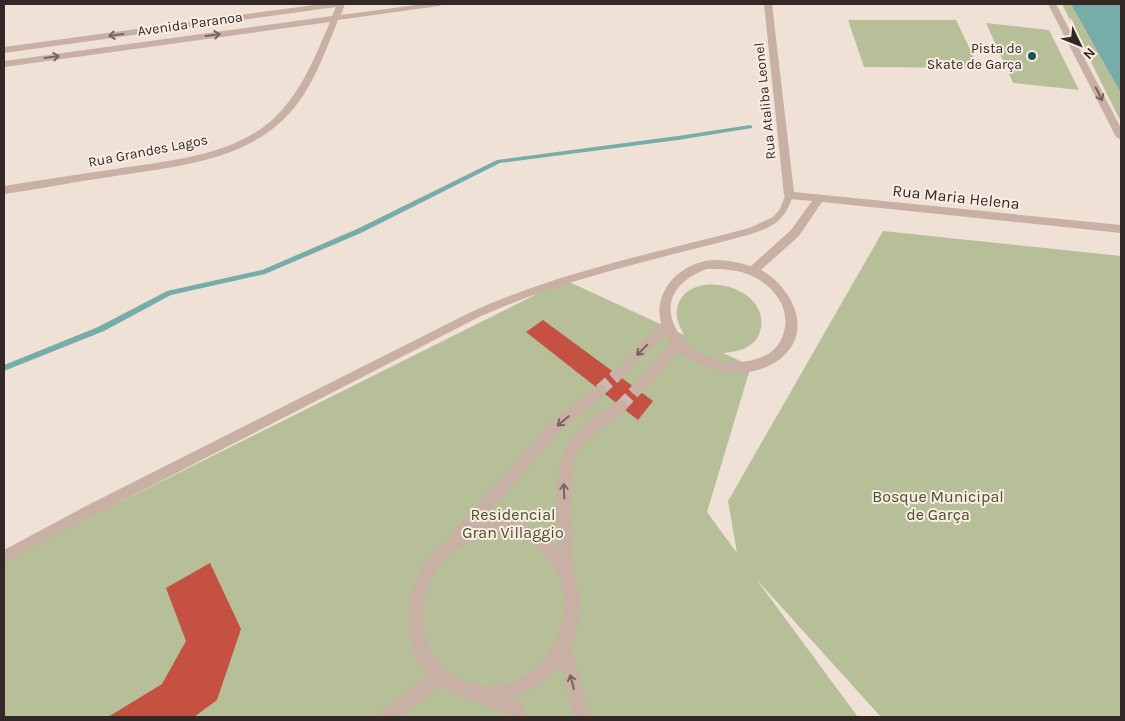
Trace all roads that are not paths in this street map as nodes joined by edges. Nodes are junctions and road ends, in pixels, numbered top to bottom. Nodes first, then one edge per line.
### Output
1 (339, 4) edge
2 (440, 4) edge
3 (768, 4) edge
4 (1052, 4) edge
5 (335, 18) junction
6 (4, 50) edge
7 (4, 64) edge
8 (1121, 137) edge
9 (4, 190) edge
10 (789, 195) junction
11 (819, 199) junction
12 (1121, 229) edge
13 (753, 272) junction
14 (666, 325) junction
15 (679, 344) junction
16 (617, 375) tunnel mouth
17 (637, 389) tunnel mouth
18 (600, 390) tunnel mouth
19 (621, 406) tunnel mouth
20 (453, 543) junction
21 (4, 556) edge
22 (567, 575) junction
23 (563, 646) junction
24 (440, 676) junction
25 (461, 689) junction
26 (387, 717) edge
27 (518, 717) edge
28 (582, 717) edge

1 - 5 street, Rua Grandes Lagos
1 -> 6 street, Avenida Paranoa
2 - 5 street, Avenida Paranoa
3 - 10 street, Rua Ataliba Leonel
4 -> 8 street
7 -> 5 street, Avenida Paranoa
5 - 9 street, Rua Grandes Lagos
10 - 11 street, Rua Maria Helena
10 - 21 lane
11 - 12 street, Rua Maria Helena
11 - 13 street
13 - 14 street
13 - 15 street
14 - 15 street
14 -> 16 street
15 - 17 street
18 -> 20 street
22 -> 19 street
20 - 22 street
20 - 24 street
22 - 23 street
23 - 25 street
28 -> 23 street
24 - 25 street
24 - 26 street
25 - 27 street

